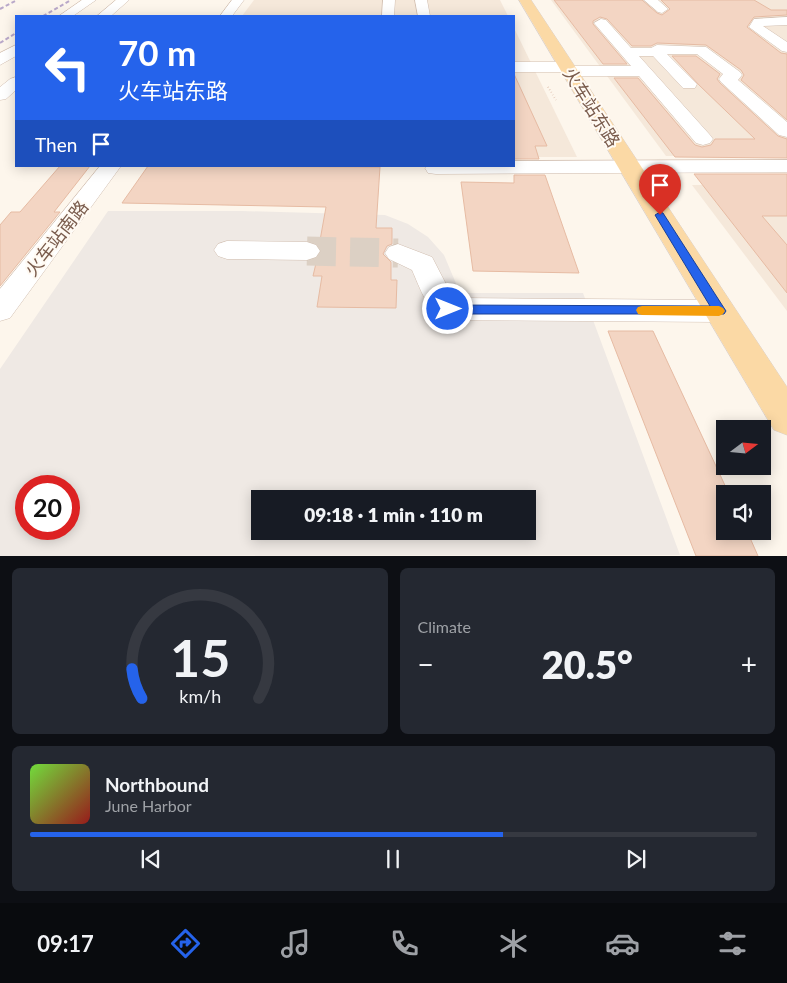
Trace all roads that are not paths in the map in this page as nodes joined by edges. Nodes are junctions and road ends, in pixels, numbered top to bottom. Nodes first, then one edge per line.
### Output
1 (90, 0) edge
2 (123, 0) edge
3 (238, 0) edge
4 (388, 0) edge
5 (421, 0) edge
6 (525, 0) edge
7 (650, 0) edge
8 (662, 9) dead end
9 (67, 15) edge
10 (104, 15) edge
11 (227, 15) edge
12 (388, 15) edge
13 (424, 15) edge
14 (787, 21) edge
15 (601, 24) dead end
16 (787, 48) edge
17 (15, 50) edge
18 (626, 52) junction
19 (657, 52) junction
20 (0, 60) edge
21 (515, 67) edge
22 (568, 69) junction
23 (643, 71) junction
24 (15, 83) edge
25 (689, 84) dead end
26 (0, 95) edge
27 (786, 131) edge
28 (703, 139) dead end
29 (787, 166) edge
30 (110, 167) edge
31 (630, 167) junction
32 (436, 168) dead end
33 (228, 250) dead end
34 (307, 251) tunnel mouth
35 (398, 253) tunnel mouth
36 (0, 310) edge
37 (720, 311) junction
38 (787, 418) edge

1 - 9 street
2 - 10 street
3 - 11 street
4 - 12 street
5 - 13 street
6 - 22 main road, 火车站东路
7 - 8 street
14 - 16 street
15 - 18 street
17 - 20 street
18 - 19 street
18 - 23 street
19 - 25 street
19 - 27 street
21 - 22 street
22 - 23 street
22 - 31 main road, 火车站东路
23 - 28 street
24 - 26 street
29 - 31 street
30 - 36 street, 火车站南路
31 - 32 street
31 - 37 main road, 火车站东路
33 - 34 street
35 - 37 street
37 - 38 main road, 火车站东路

